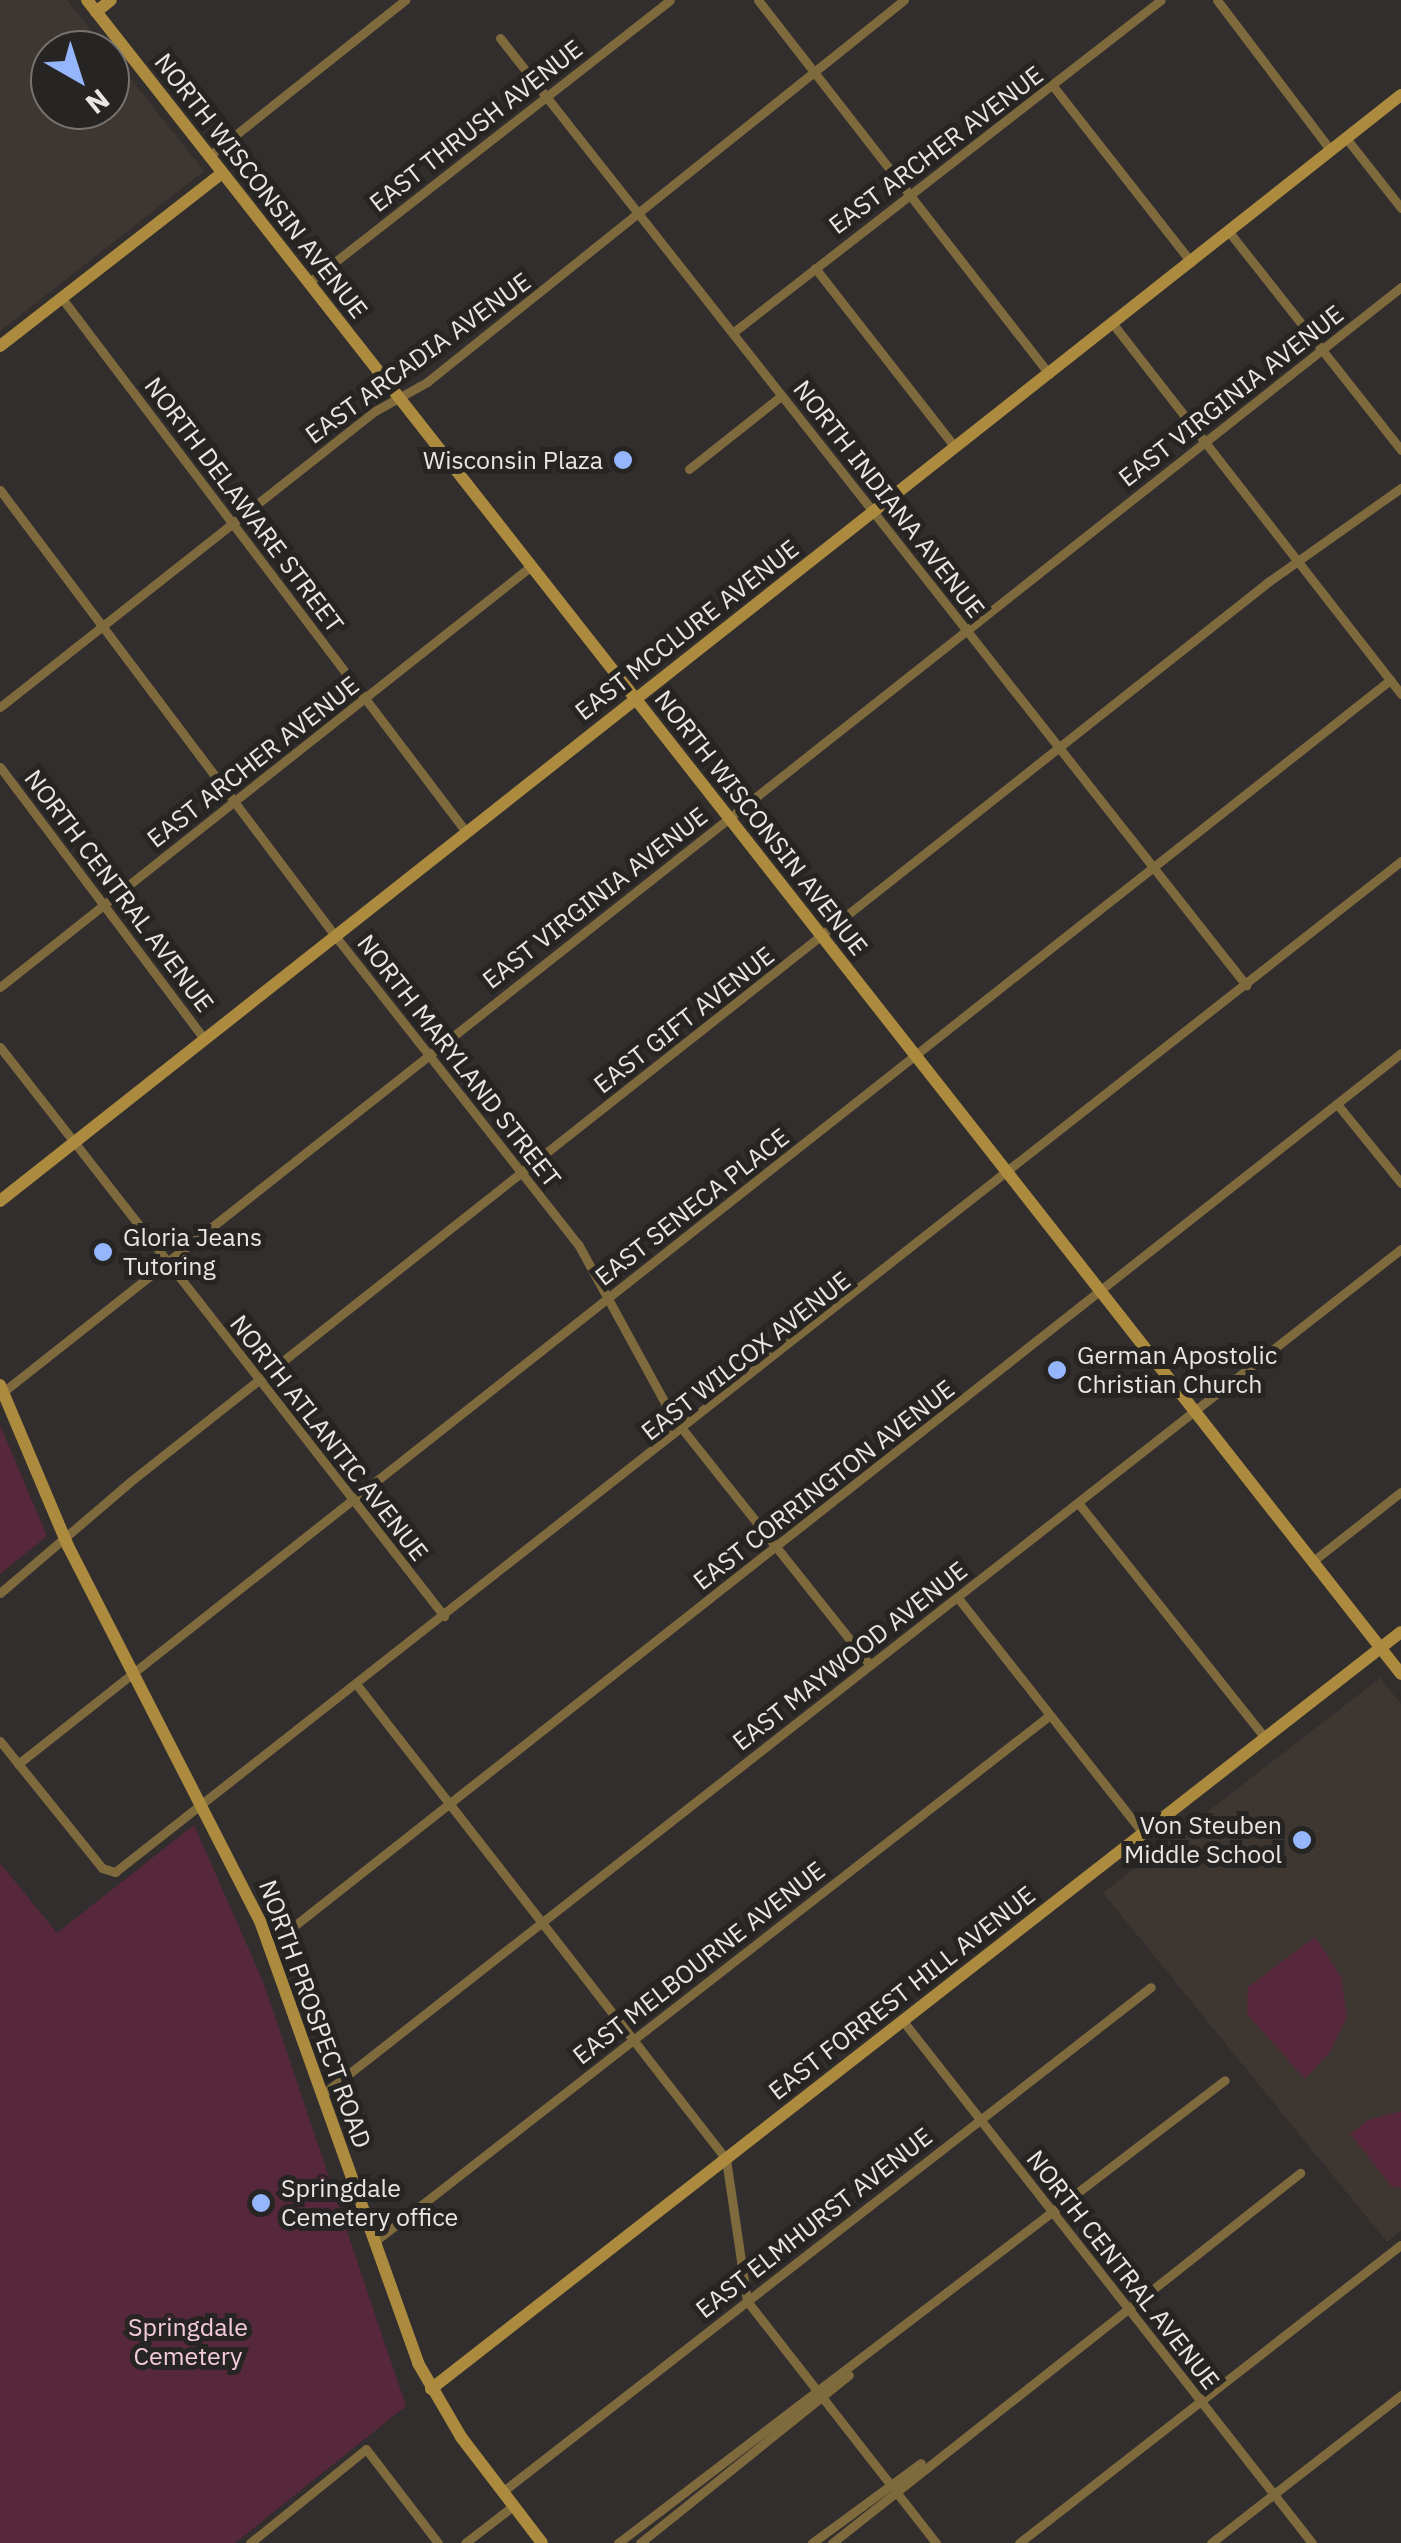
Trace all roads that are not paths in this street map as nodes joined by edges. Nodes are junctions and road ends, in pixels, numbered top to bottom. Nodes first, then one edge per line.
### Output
1 (87, 0) edge
2 (111, 0) edge
3 (405, 0) edge
4 (670, 0) edge
5 (758, 0) edge
6 (904, 0) edge
7 (1161, 0) edge
8 (1217, 0) edge
9 (96, 12) junction
10 (500, 38) dead end
11 (815, 70) junction
12 (1053, 86) junction
13 (1401, 95) edge
14 (545, 98) junction
15 (1346, 138) junction
16 (1331, 151) junction
17 (209, 156) junction
18 (222, 173) junction
19 (909, 194) junction
20 (1401, 208) edge
21 (638, 216) junction
22 (1229, 232) junction
23 (1190, 262) junction
24 (814, 268) junction
25 (308, 284) junction
26 (1401, 288) edge
27 (62, 297) junction
28 (1112, 324) junction
29 (735, 332) junction
30 (0, 346) edge
31 (1322, 350) junction
32 (1049, 374) junction
33 (782, 396) junction
34 (398, 398) junction
35 (1204, 442) junction
36 (955, 447) junction
37 (1401, 450) edge
38 (689, 469) dead end
39 (1401, 488) edge
40 (0, 490) edge
41 (872, 512) junction
42 (233, 523) junction
43 (1300, 563) junction
44 (530, 567) junction
45 (102, 626) junction
46 (966, 629) junction
47 (1390, 680) junction
48 (1401, 694) edge
49 (365, 699) junction
50 (636, 700) junction
51 (0, 707) edge
52 (1060, 750) junction
53 (0, 767) edge
54 (235, 802) junction
55 (729, 818) junction
56 (467, 833) junction
57 (1401, 861) edge
58 (1153, 867) junction
59 (104, 905) junction
60 (336, 937) junction
61 (822, 937) junction
62 (1246, 985) junction
63 (0, 988) edge
64 (206, 1040) junction
65 (0, 1047) edge
66 (1401, 1053) edge
67 (429, 1054) junction
68 (915, 1056) junction
69 (1337, 1104) junction
70 (74, 1144) junction
71 (522, 1174) junction
72 (1009, 1176) junction
73 (1401, 1183) edge
74 (0, 1201) edge
75 (1401, 1249) edge
76 (166, 1262) junction
77 (1100, 1292) junction
78 (608, 1299) junction
79 (258, 1381) junction
80 (1, 1388) edge
81 (1195, 1412) junction
82 (682, 1430) junction
83 (1401, 1492) edge
84 (352, 1500) junction
85 (1079, 1504) junction
86 (64, 1537) junction
87 (778, 1548) junction
88 (1312, 1561) junction
89 (0, 1594) edge
90 (958, 1598) junction
91 (444, 1616) junction
92 (1401, 1632) edge
93 (1381, 1648) junction
94 (870, 1666) junction
95 (134, 1672) junction
96 (1401, 1674) edge
97 (357, 1686) junction
98 (1050, 1715) junction
99 (1265, 1738) junction
100 (0, 1741) edge
101 (18, 1764) junction
102 (452, 1803) junction
103 (203, 1804) junction
104 (1143, 1833) junction
105 (544, 1919) junction
106 (270, 1946) junction
107 (1151, 1987) dead end
108 (903, 2022) junction
109 (636, 2037) junction
110 (1224, 2080) dead end
111 (323, 2094) junction
112 (979, 2118) junction
113 (726, 2159) junction
114 (1300, 2173) dead end
115 (1054, 2213) junction
116 (373, 2243) junction
117 (1401, 2245) edge
118 (747, 2301) junction
119 (1127, 2306) junction
120 (431, 2389) junction
121 (820, 2394) junction
122 (1401, 2395) edge
123 (1200, 2401) junction
124 (893, 2487) junction
125 (502, 2492) junction
126 (1274, 2494) junction
127 (513, 2506) junction
128 (250, 2543) edge
129 (438, 2543) edge
130 (465, 2543) edge
131 (542, 2543) edge
132 (618, 2543) edge
133 (640, 2543) edge
134 (812, 2543) edge
135 (832, 2543) edge
136 (936, 2543) edge
137 (1019, 2543) edge
138 (1212, 2543) edge
139 (1312, 2543) edge

1 - 9 street, NORTH WISCONSIN AVENUE
2 - 9 street
3 - 17 street
4 - 14 street, EAST THRUSH AVENUE
5 - 11 street
6 - 11 street, EAST ARCADIA AVENUE
7 - 12 street, EAST ARCHER AVENUE
8 - 16 street
9 - 17 street, NORTH WISCONSIN AVENUE
10 - 14 street, NORTH INDIANA AVENUE
11 - 19 street
11 - 21 street, EAST ARCADIA AVENUE
12 - 19 street, EAST ARCHER AVENUE
12 - 23 street
13 - 15 street, EAST MCCLURE AVENUE
14 - 21 street, NORTH INDIANA AVENUE
14 - 25 street, EAST THRUSH AVENUE
15 - 16 street, EAST MCCLURE AVENUE
15 - 20 street
16 - 22 street, EAST MCCLURE AVENUE
17 - 18 street, NORTH WISCONSIN AVENUE
18 - 25 street, NORTH WISCONSIN AVENUE
18 - 27 street
19 - 24 street, EAST ARCHER AVENUE
19 - 32 street
21 - 29 street, NORTH INDIANA AVENUE
21 - 34 street, EAST ARCADIA AVENUE
22 - 23 street, EAST MCCLURE AVENUE
22 - 31 street
23 - 28 street, EAST MCCLURE AVENUE
24 - 29 street, EAST ARCHER AVENUE
24 - 36 street
25 - 34 street, NORTH WISCONSIN AVENUE
26 - 31 street, EAST VIRGINIA AVENUE
27 - 30 street
27 - 42 street, NORTH DELAWARE STREET
28 - 32 street, EAST MCCLURE AVENUE
28 - 35 street
29 - 33 street, NORTH INDIANA AVENUE
31 - 35 street, EAST VIRGINIA AVENUE
31 - 37 street
32 - 36 street, EAST MCCLURE AVENUE
33 - 38 street
33 - 41 street, NORTH INDIANA AVENUE
34 - 42 street, EAST ARCADIA AVENUE
34 - 44 street, NORTH WISCONSIN AVENUE
35 - 43 street
35 - 46 street, EAST VIRGINIA AVENUE
36 - 41 street, EAST MCCLURE AVENUE
39 - 43 street, EAST GIFT AVENUE
40 - 45 street, NORTH MARYLAND STREET
41 - 46 street, NORTH INDIANA AVENUE
41 - 50 street, EAST MCCLURE AVENUE
42 - 45 street, EAST ARCADIA AVENUE
42 - 49 street, NORTH DELAWARE STREET
43 - 47 street
43 - 52 street, EAST GIFT AVENUE
44 - 49 street, EAST ARCHER AVENUE
44 - 50 street, NORTH WISCONSIN AVENUE
45 - 51 street, EAST ARCADIA AVENUE
45 - 54 street, NORTH MARYLAND STREET
46 - 52 street, NORTH INDIANA AVENUE
46 - 55 street, EAST VIRGINIA AVENUE
47 - 48 street
47 - 58 street, EAST SENECA PLACE
49 - 54 street, EAST ARCHER AVENUE
49 - 56 street, NORTH DELAWARE STREET
50 - 55 street, NORTH WISCONSIN AVENUE
50 - 56 street, EAST MCCLURE AVENUE
52 - 58 street, NORTH INDIANA AVENUE
52 - 61 street, EAST GIFT AVENUE
53 - 59 street, NORTH CENTRAL AVENUE
54 - 59 street, EAST ARCHER AVENUE
54 - 60 street, NORTH MARYLAND STREET
55 - 61 street, NORTH WISCONSIN AVENUE
55 - 67 street, EAST VIRGINIA AVENUE
56 - 60 street, EAST MCCLURE AVENUE
57 - 62 street, EAST WILCOX AVENUE
58 - 62 street, NORTH INDIANA AVENUE
58 - 68 street, EAST SENECA PLACE
59 - 63 street, EAST ARCHER AVENUE
59 - 64 street, NORTH CENTRAL AVENUE
60 - 64 street, EAST MCCLURE AVENUE
60 - 67 street, NORTH MARYLAND STREET
61 - 68 street, NORTH WISCONSIN AVENUE
61 - 71 street, EAST GIFT AVENUE
62 - 72 street, EAST WILCOX AVENUE
64 - 70 street, EAST MCCLURE AVENUE
65 - 70 street, NORTH ATLANTIC AVENUE
66 - 69 street, EAST CORRINGTON AVENUE
67 - 71 street, NORTH MARYLAND STREET
67 - 76 street, EAST VIRGINIA AVENUE
68 - 72 street, NORTH WISCONSIN AVENUE
68 - 78 street, EAST SENECA PLACE
69 - 73 street
69 - 77 street, EAST CORRINGTON AVENUE
70 - 74 street, EAST MCCLURE AVENUE
70 - 76 street, NORTH ATLANTIC AVENUE
71 - 78 street, NORTH MARYLAND STREET
71 - 79 street, EAST GIFT AVENUE
72 - 77 street, NORTH WISCONSIN AVENUE
72 - 82 street, EAST WILCOX AVENUE
75 - 81 street, EAST MAYWOOD AVENUE
76 - 79 street, NORTH ATLANTIC AVENUE
76 - 80 street, EAST VIRGINIA AVENUE
77 - 81 street, NORTH WISCONSIN AVENUE
77 - 87 street, EAST CORRINGTON AVENUE
78 - 82 street, NORTH MARYLAND STREET
78 - 84 street, EAST SENECA PLACE
79 - 84 street, NORTH ATLANTIC AVENUE
79 - 86 street, EAST GIFT AVENUE
80 - 86 street, NORTH PROSPECT ROAD
81 - 85 street, EAST MAYWOOD AVENUE
81 - 88 street, NORTH WISCONSIN AVENUE
82 - 87 street, NORTH MARYLAND STREET
82 - 91 street, EAST WILCOX AVENUE
83 - 88 street
84 - 91 street, NORTH ATLANTIC AVENUE
84 - 95 street, EAST SENECA PLACE
85 - 90 street, EAST MAYWOOD AVENUE
85 - 99 street
86 - 89 street, EAST GIFT AVENUE
86 - 95 street, NORTH PROSPECT ROAD
87 - 94 street, NORTH MARYLAND STREET
87 - 102 street, EAST CORRINGTON AVENUE
88 - 93 street, NORTH WISCONSIN AVENUE
90 - 94 street, EAST MAYWOOD AVENUE
90 - 98 street
91 - 97 street, EAST WILCOX AVENUE
92 - 93 street, EAST FORREST HILL AVENUE
93 - 96 street, NORTH WISCONSIN AVENUE
93 - 99 street, EAST FORREST HILL AVENUE
94 - 105 street, EAST MAYWOOD AVENUE
95 - 101 street, EAST SENECA PLACE
95 - 103 street, NORTH PROSPECT ROAD
97 - 102 street
97 - 103 street, EAST WILCOX AVENUE
98 - 104 street
98 - 109 street, EAST MELBOURNE AVENUE
99 - 104 street, EAST FORREST HILL AVENUE
100 - 101 street
101 - 103 street, EAST WILCOX AVENUE
102 - 105 street
102 - 106 street, EAST CORRINGTON AVENUE
103 - 106 street, NORTH PROSPECT ROAD
104 - 108 street, EAST FORREST HILL AVENUE
105 - 109 street
105 - 111 street, EAST MAYWOOD AVENUE
106 - 111 street, NORTH PROSPECT ROAD
107 - 112 street, EAST ELMHURST AVENUE
108 - 112 street, NORTH CENTRAL AVENUE
108 - 113 street, EAST FORREST HILL AVENUE
109 - 113 street
109 - 116 street, EAST MELBOURNE AVENUE
110 - 115 street
111 - 116 street, NORTH PROSPECT ROAD
112 - 115 street, NORTH CENTRAL AVENUE
112 - 118 street, EAST ELMHURST AVENUE
113 - 118 street
113 - 120 street, EAST FORREST HILL AVENUE
114 - 119 street
115 - 119 street, NORTH CENTRAL AVENUE
115 - 121 street
116 - 120 street, NORTH PROSPECT ROAD
117 - 123 street
118 - 121 street
118 - 125 street, EAST ELMHURST AVENUE
119 - 123 street, NORTH CENTRAL AVENUE
119 - 124 street
120 - 125 street, NORTH PROSPECT ROAD
121 - 124 street
121 - 132 street
121 - 133 street
122 - 126 street
123 - 126 street, NORTH CENTRAL AVENUE
123 - 137 street
124 - 134 street
124 - 135 street
124 - 136 street
125 - 127 street, NORTH PROSPECT ROAD
126 - 138 street
126 - 139 street, NORTH CENTRAL AVENUE
127 - 130 street
127 - 131 street, NORTH PROSPECT ROAD
128 - 129 street

